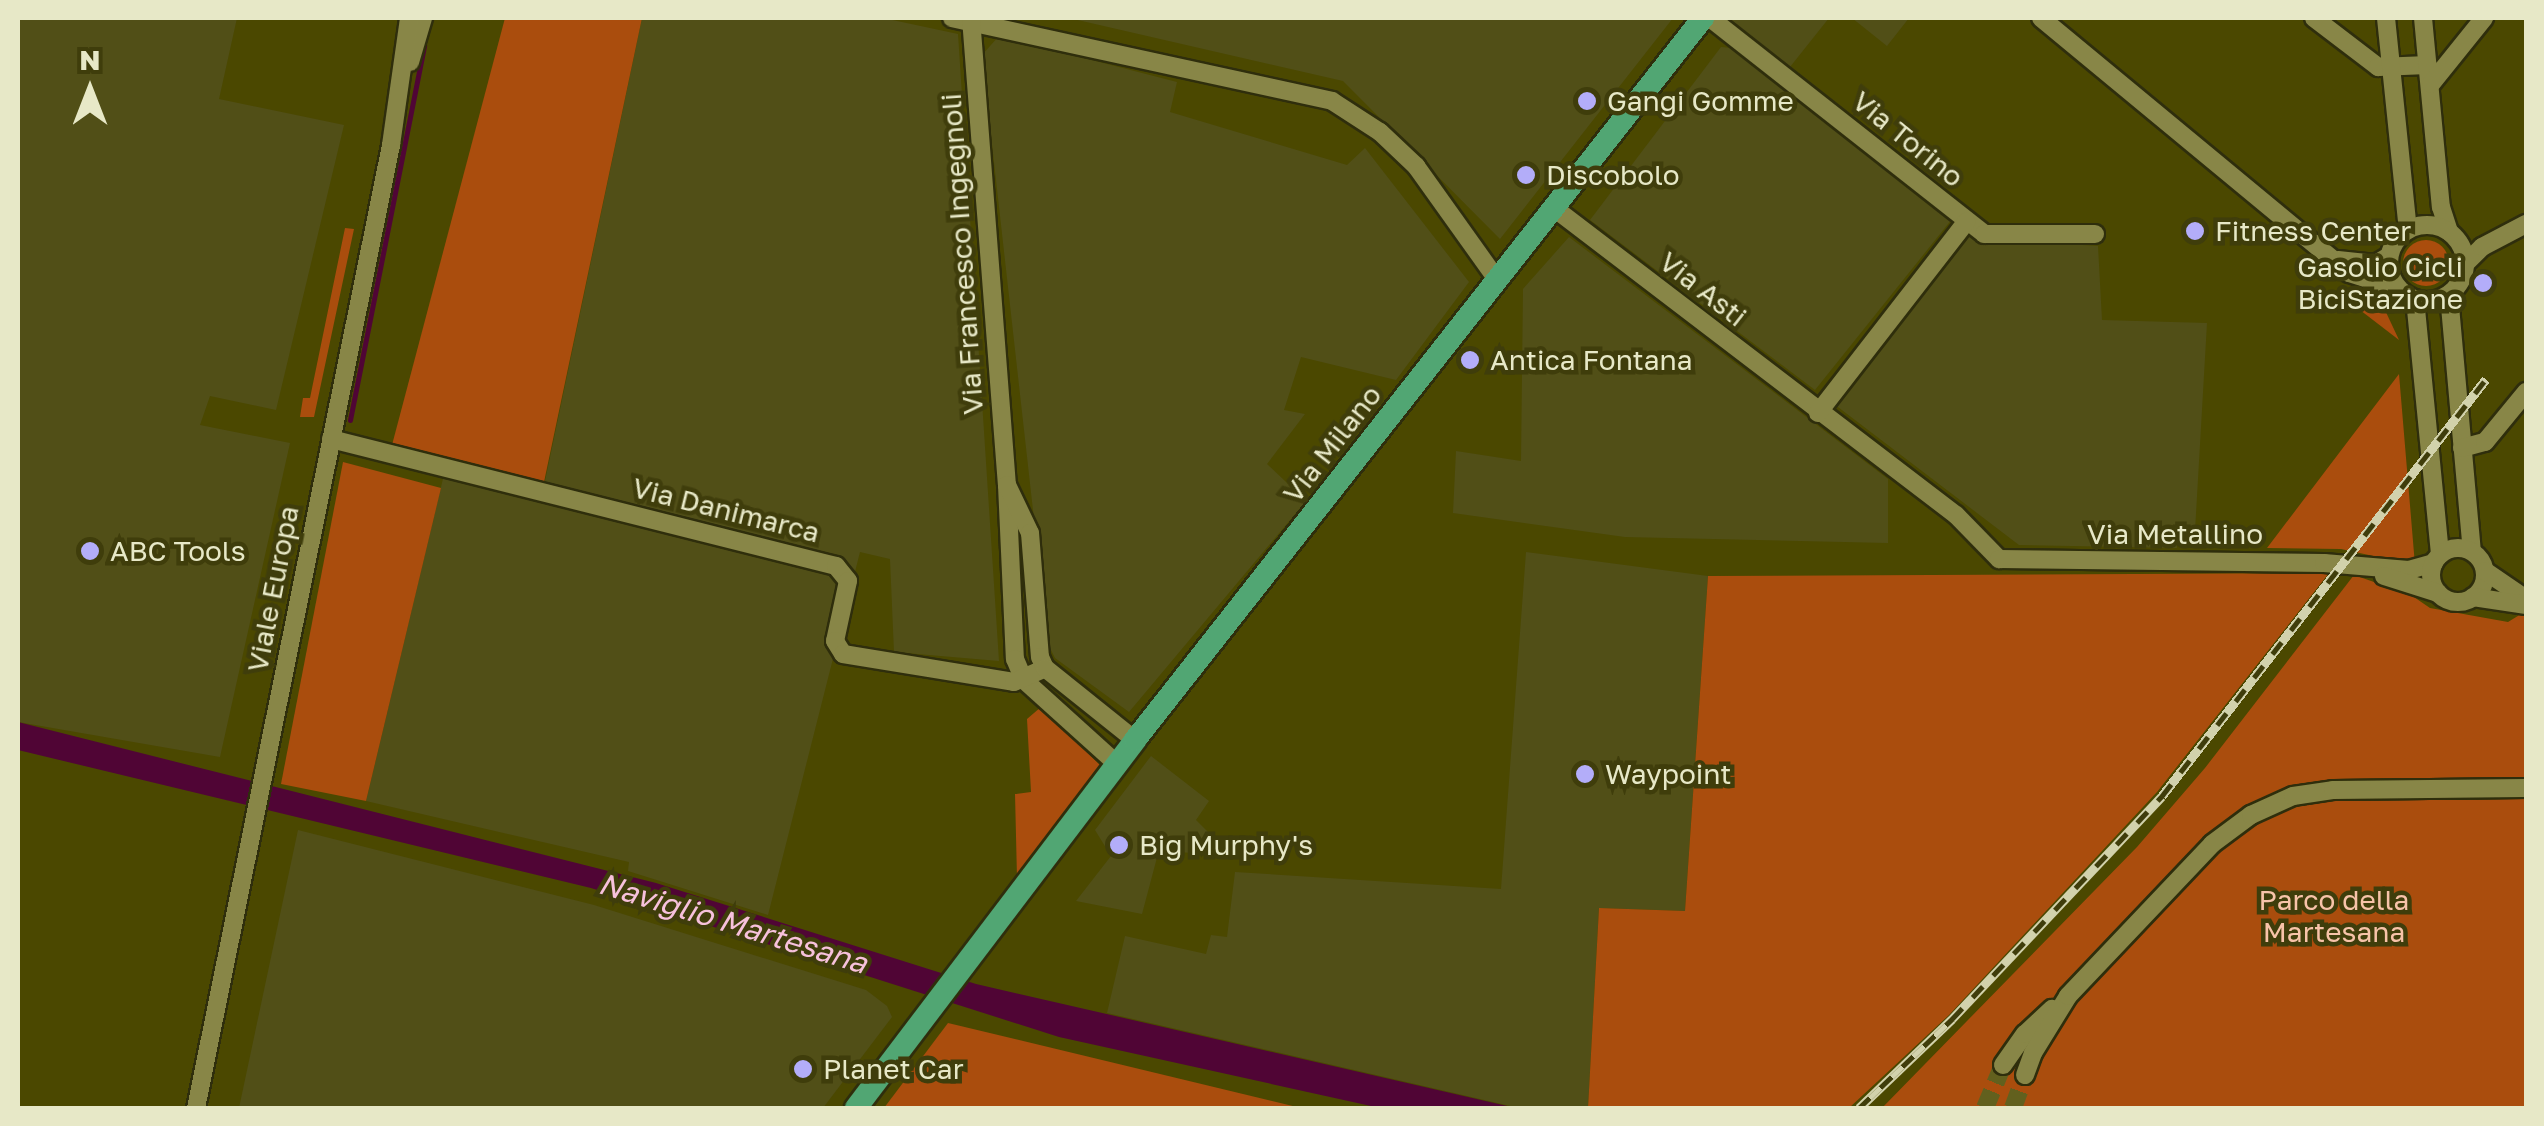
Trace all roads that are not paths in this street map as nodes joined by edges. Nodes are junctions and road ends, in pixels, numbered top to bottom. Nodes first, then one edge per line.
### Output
1 (409, 18) edge
2 (423, 18) edge
3 (1706, 18) edge
4 (2041, 18) edge
5 (2314, 18) edge
6 (2386, 18) edge
7 (2423, 18) edge
8 (2484, 18) edge
9 (965, 19) edge
10 (2392, 68) junction
11 (2429, 75) junction
12 (403, 81) junction
13 (1554, 208) junction
14 (1966, 222) junction
15 (2526, 224) edge
16 (2408, 230) junction
17 (2095, 234) dead end
18 (2454, 236) junction
19 (2495, 239) junction
20 (2390, 256) junction
21 (2336, 260) junction
22 (2466, 264) junction
23 (1498, 281) junction
24 (2407, 294) junction
25 (2449, 295) junction
26 (2526, 392) edge
27 (1818, 413) junction
28 (330, 439) junction
29 (2462, 448) junction
30 (1007, 485) junction
31 (2472, 552) junction
32 (1990, 554) joint
33 (2437, 559) junction
34 (2360, 568) junction
35 (2484, 571) junction
36 (2438, 592) junction
37 (2472, 597) junction
38 (2526, 602) edge
39 (1045, 668) junction
40 (1024, 680) junction
41 (1135, 740) junction
42 (1118, 766) junction
43 (2526, 788) edge
44 (2068, 996) junction
45 (2004, 1066) tunnel mouth
46 (2025, 1075) tunnel mouth
47 (196, 1108) edge
48 (856, 1108) edge

1 - 12 street, Viale Europa
2 - 12 street, Viale Europa
3 - 13 main road, Via Milano
3 - 14 street, Via Torino
4 - 21 street
5 - 10 street
6 - 10 street
7 - 11 street
8 - 11 street
9 - 23 street
9 - 30 street, Via Francesco Ingegnoli
10 - 11 street
10 - 16 street
11 - 18 street
12 - 28 street, Viale Europa
13 - 23 main road, Via Milano
13 - 27 street, Via Asti
14 - 17 street, Via Torino
14 - 27 street
15 - 19 street
16 - 18 street
16 - 20 street
18 - 19 street
18 - 22 street
19 - 22 street
20 - 21 street
20 - 24 street
21 - 24 street
22 - 25 street
23 - 41 main road, Via Milano
24 - 25 street
24 - 33 street
25 - 29 street
26 - 29 street
27 - 32 street, Via Asti
28 - 40 street, Via Danimarca
28 - 47 street, Viale Europa
29 - 31 street
30 - 39 street, Via Francesco Ingegnoli
30 - 40 street, Via Francesco Ingegnoli
31 - 33 street
31 - 35 street
32 - 34 street, Via Metallino
33 - 34 street, Via Metallino
33 - 36 street
34 - 36 street, Via Metallino
35 - 37 street
35 - 38 street
36 - 37 street
37 - 38 street
39 - 40 street
39 - 41 street
40 - 42 street
41 - 42 main road, Via Milano
42 - 48 main road, Via Milano
43 - 44 street
44 - 45 street
44 - 46 street

